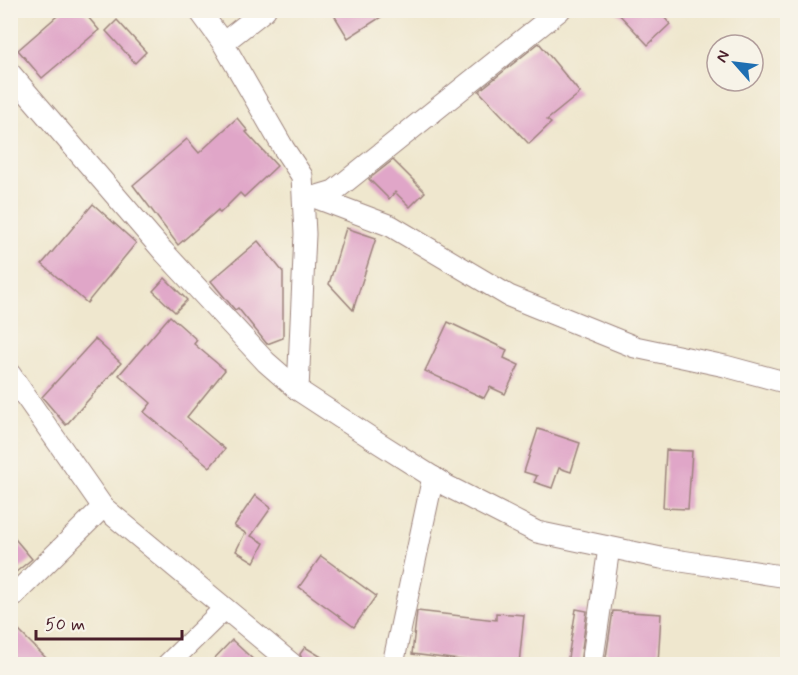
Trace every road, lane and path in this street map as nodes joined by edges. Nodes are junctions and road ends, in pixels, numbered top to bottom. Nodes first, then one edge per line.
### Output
1 (199, 10) edge
2 (265, 10) edge
3 (560, 10) edge
4 (223, 43) junction
5 (10, 73) edge
6 (10, 374) edge
7 (788, 383) edge
8 (298, 390) junction
9 (433, 477) junction
10 (103, 507) junction
11 (609, 548) junction
12 (788, 577) edge
13 (10, 599) edge
14 (224, 609) junction
15 (168, 664) edge
16 (292, 664) edge
17 (393, 664) edge
18 (592, 664) edge

1 - 4 street
2 - 4 street
3 - 7 street
4 - 8 street
5 - 8 street
6 - 10 street
8 - 9 street
9 - 11 street
9 - 17 street
10 - 13 street
10 - 14 street
11 - 12 street
11 - 18 street
14 - 15 street
14 - 16 street

